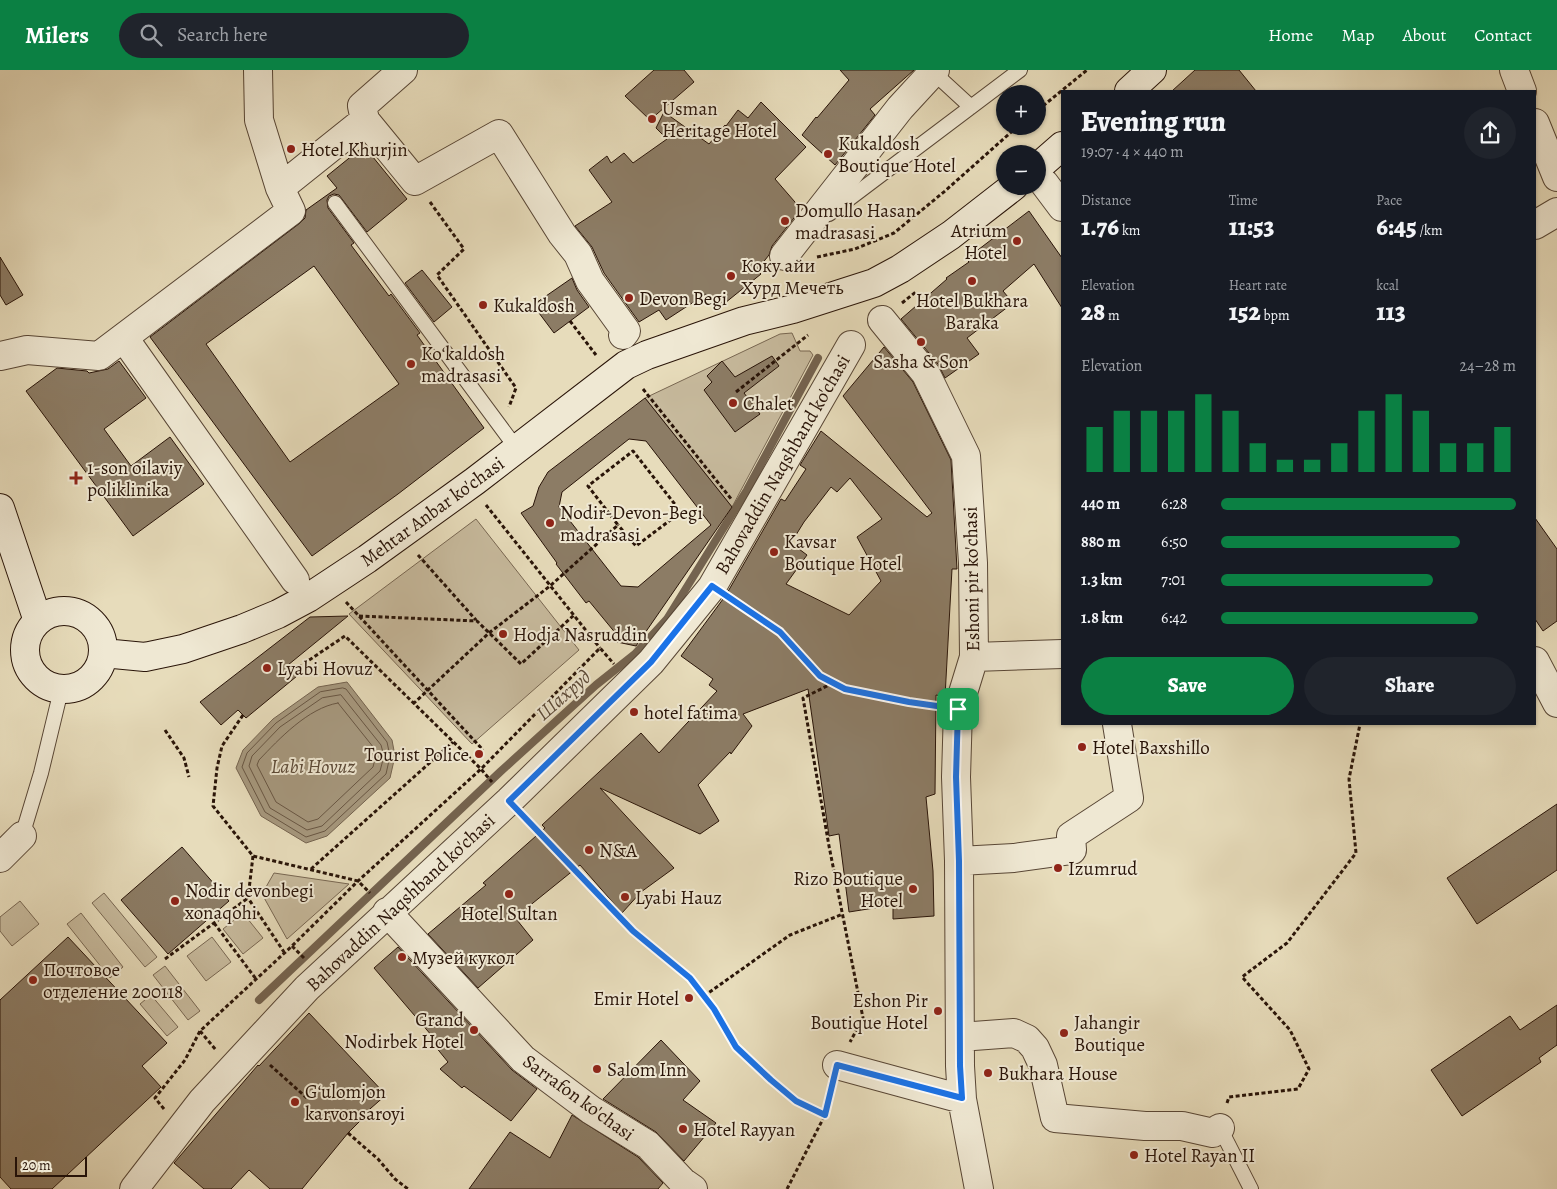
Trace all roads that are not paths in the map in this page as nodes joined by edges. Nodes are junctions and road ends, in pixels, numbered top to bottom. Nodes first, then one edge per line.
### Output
1 (258, 70) edge
2 (402, 70) edge
3 (1020, 70) edge
4 (1152, 70) edge
5 (1514, 70) edge
6 (933, 71) edge
7 (1130, 90) edge
8 (1522, 90) edge
9 (971, 107) junction
10 (365, 120) junction
11 (1536, 125) edge
12 (1061, 147) edge
13 (1046, 168) edge
14 (1557, 177) edge
15 (1046, 183) edge
16 (280, 188) junction
17 (1002, 195) edge
18 (335, 203) dead end
19 (1061, 205) edge
20 (1557, 212) edge
21 (1536, 224) edge
22 (798, 250) joint
23 (882, 320) dead end
24 (623, 335) dead end
25 (124, 338) junction
26 (850, 345) dead end
27 (0, 356) edge
28 (517, 449) junction
29 (0, 508) edge
30 (295, 580) dead end
31 (38, 621) junction
32 (103, 653) junction
33 (1061, 654) edge
34 (974, 657) junction
35 (1536, 663) edge
36 (61, 690) junction
37 (1557, 703) edge
38 (1117, 725) edge
39 (22, 836) joint
40 (0, 858) edge
41 (959, 861) junction
42 (387, 912) junction
43 (960, 1037) junction
44 (837, 1065) road end
45 (962, 1098) junction
46 (1220, 1128) joint
47 (685, 1187) edge
48 (134, 1189) edge
49 (979, 1189) edge
50 (1251, 1189) edge

1 - 16 street
2 - 10 street
3 - 9 lane
4 - 7 street
5 - 8 street
6 - 9 lane
6 - 22 street
9 - 22 lane
10 - 16 street
10 - 24 street
11 - 14 street
12 - 13 street
15 - 19 street
16 - 25 street
17 - 28 street, Mehtar Anbar ko'chasi
18 - 28 lane
20 - 21 street
23 - 34 street, Eshoni pir ko'chasi
25 - 27 street
25 - 30 street
26 - 42 street, Bahovaddin Naqshband ko'chasi
28 - 32 street, Mehtar Anbar ko'chasi
29 - 31 street
31 - 32 street
31 - 36 street
32 - 36 street
33 - 34 street
34 - 41 street, Eshoni pir ko'chasi
35 - 37 street
36 - 39 lane
38 - 41 street
39 - 40 street
41 - 43 street, Eshoni pir ko'chasi
42 - 47 street, Sarrafon ko'chasi
42 - 48 street, Bahovaddin Naqshband ko'chasi
43 - 45 street, Eshoni pir ko'chasi
43 - 46 street
44 - 45 street
45 - 49 street, Eshoni pir ko'chasi
46 - 50 lane

